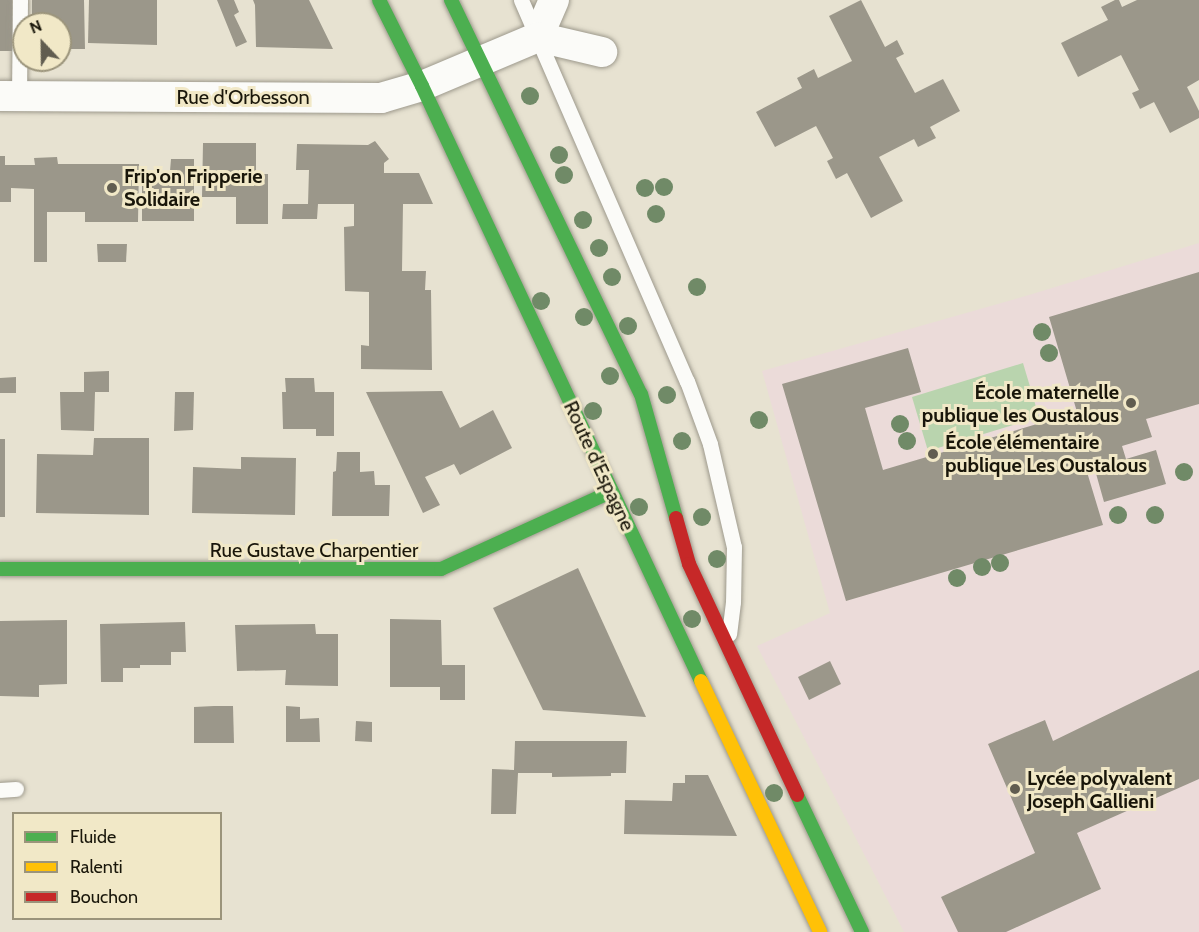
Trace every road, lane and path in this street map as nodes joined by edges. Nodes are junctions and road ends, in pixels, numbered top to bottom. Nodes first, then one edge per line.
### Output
1 (20, 0) edge
2 (380, 0) edge
3 (451, 0) edge
4 (520, 0) edge
5 (554, 0) edge
6 (538, 37) junction
7 (602, 52) dead end
8 (481, 63) junction
9 (422, 86) junction
10 (10, 96) edge
11 (611, 492) junction
12 (0, 569) edge
13 (728, 646) junction
14 (820, 932) edge
15 (862, 932) edge

1 - 10 lane
2 - 9 main road, Route d'Espagne
3 - 8 main road
4 - 6 lane
5 - 6 street
6 - 7 street
6 - 8 street
6 - 13 lane
8 - 9 street, Rue d'Orbesson
8 - 13 main road
9 - 10 street, Rue d'Orbesson
9 - 11 main road, Route d'Espagne
11 - 12 main road, Rue Gustave Charpentier
11 - 14 main road, Route d'Espagne
13 - 15 main road

